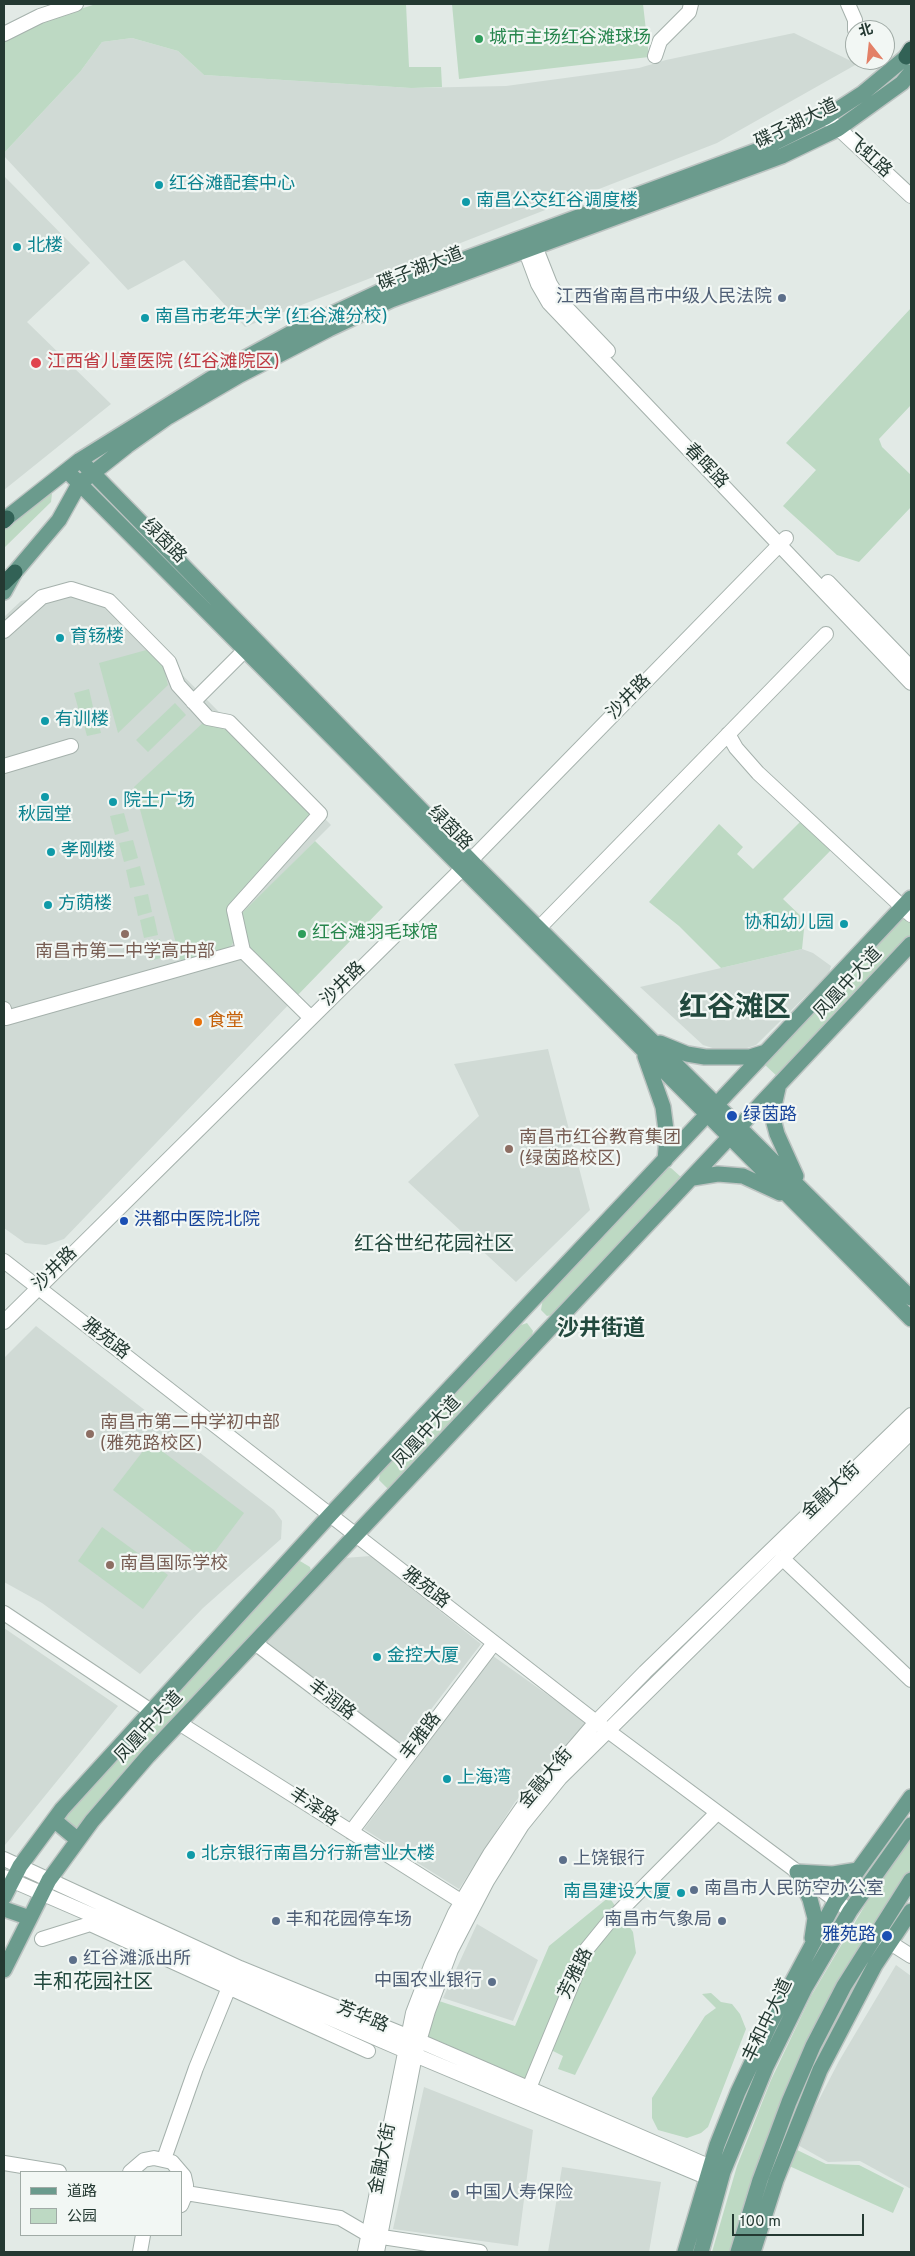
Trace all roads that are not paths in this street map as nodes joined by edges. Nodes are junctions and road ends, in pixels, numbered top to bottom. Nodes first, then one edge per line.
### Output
1 (76, 4) edge
2 (691, 4) edge
3 (848, 4) edge
4 (855, 20) edge
5 (4, 34) edge
6 (655, 56) dead end
7 (910, 58) edge
8 (826, 117) junction
9 (838, 130) junction
10 (911, 196) edge
11 (528, 243) junction
12 (80, 460) junction
13 (67, 471) junction
14 (92, 474) junction
15 (79, 484) junction
16 (5, 519) edge
17 (783, 541) junction
18 (16, 572) junction
19 (4, 583) edge
20 (4, 592) edge
21 (4, 631) edge
22 (826, 634) dead end
23 (245, 650) junction
24 (911, 668) edge
25 (911, 682) edge
26 (193, 702) junction
27 (728, 734) junction
28 (72, 746) dead end
29 (4, 766) edge
30 (467, 864) junction
31 (908, 907) edge
32 (539, 928) junction
33 (911, 944) edge
34 (243, 951) junction
35 (5, 1015) edge
36 (311, 1018) junction
37 (647, 1044) junction
38 (766, 1052) junction
39 (778, 1088) junction
40 (712, 1109) junction
41 (736, 1133) junction
42 (664, 1160) junction
43 (693, 1178) junction
44 (797, 1194) junction
45 (4, 1261) edge
46 (38, 1287) junction
47 (911, 1298) edge
48 (911, 1319) edge
49 (4, 1322) edge
50 (911, 1415) edge
51 (911, 1432) edge
52 (330, 1515) junction
53 (357, 1536) junction
54 (782, 1558) junction
55 (4, 1613) edge
56 (255, 1643) junction
57 (494, 1643) junction
58 (911, 1680) edge
59 (151, 1711) junction
60 (179, 1723) junction
61 (602, 1726) junction
62 (406, 1758) junction
63 (911, 1797) edge
64 (717, 1813) junction
65 (54, 1820) junction
66 (911, 1825) edge
67 (351, 1832) junction
68 (78, 1840) junction
69 (4, 1859) edge
70 (20, 1866) junction
71 (858, 1870) junction
72 (797, 1872) junction
73 (8, 1878) edge
74 (50, 1880) junction
75 (911, 1880) edge
76 (42, 1893) junction
77 (4, 1897) edge
78 (835, 1902) junction
79 (467, 1906) junction
80 (4, 1909) edge
81 (850, 1911) junction
82 (911, 1911) edge
83 (30, 1918) junction
84 (876, 1934) junction
85 (42, 1939) dead end
86 (890, 1942) junction
87 (811, 1946) junction
88 (911, 1956) edge
89 (4, 1970) edge
90 (232, 1981) junction
91 (412, 2046) junction
92 (368, 2051) dead end
93 (529, 2088) junction
94 (164, 2159) junction
95 (4, 2163) edge
96 (52, 2171) edge
97 (131, 2171) edge
98 (181, 2171) edge
99 (182, 2173) edge
100 (715, 2175) junction
101 (184, 2199) edge
102 (143, 2236) edge
103 (374, 2236) junction
104 (140, 2252) edge
105 (365, 2252) edge
106 (377, 2252) edge
107 (480, 2252) edge
108 (685, 2252) edge
109 (701, 2252) edge
110 (738, 2252) edge
111 (753, 2252) edge

1 - 5 street
2 - 6 street
3 - 4 street
7 - 8 main road, 碟子湖大道
7 - 9 main road, 碟子湖大道
8 - 9 street, 飞虹路
8 - 11 main road, 碟子湖大道
9 - 10 street, 飞虹路
9 - 11 main road, 碟子湖大道
11 - 12 main road, 碟子湖大道
11 - 14 main road, 碟子湖大道
11 - 17 street, 春晖路
12 - 13 main road, 碟子湖大道
12 - 14 main road, 绿茵路
13 - 15 main road, 绿茵路
13 - 16 main road, 碟子湖大道
14 - 15 main road, 碟子湖大道
14 - 30 main road, 绿茵路
15 - 18 main road, 碟子湖大道
15 - 23 main road, 绿茵路
17 - 24 street, 春晖路
17 - 25 street, 春晖路
17 - 30 street, 沙井路
18 - 19 highway
18 - 20 main road, 碟子湖大道
21 - 26 street
22 - 27 street
23 - 26 street
23 - 30 main road, 绿茵路
26 - 34 street
27 - 31 street
27 - 32 street
28 - 29 street
30 - 32 main road, 绿茵路
30 - 36 street, 沙井路
30 - 37 main road, 绿茵路
31 - 38 main road, 凤凰中大道
32 - 37 main road, 绿茵路
33 - 39 main road, 凤凰中大道
34 - 35 street
34 - 36 street
36 - 46 street, 沙井路
37 - 38 main road
37 - 40 main road, 绿茵路
37 - 42 main road
38 - 40 main road, 凤凰中大道
39 - 41 main road, 凤凰中大道
39 - 44 main road
40 - 41 main road, 绿茵路
40 - 42 main road, 凤凰中大道
41 - 43 main road, 凤凰中大道
41 - 44 main road, 绿茵路
42 - 52 main road, 凤凰中大道
43 - 44 main road
43 - 53 main road, 凤凰中大道
44 - 47 main road, 绿茵路
44 - 48 main road, 绿茵路
45 - 46 street, 雅苑路
46 - 49 street, 沙井路
46 - 52 street, 雅苑路
50 - 61 street, 金融大街
51 - 54 street, 金融大街
52 - 53 street, 雅苑路
52 - 59 main road, 凤凰中大道
53 - 56 main road, 凤凰中大道
53 - 57 street, 雅苑路
54 - 58 street
54 - 61 street, 金融大街
55 - 59 street
56 - 60 main road, 凤凰中大道
56 - 62 street, 丰润路
57 - 61 street, 雅苑路
57 - 62 street, 丰雅路
59 - 65 main road, 凤凰中大道
60 - 67 street, 丰泽路
60 - 68 main road, 凤凰中大道
61 - 64 street, 雅苑路
61 - 79 street, 金融大街
62 - 67 street, 丰雅路
63 - 71 main road
64 - 72 street, 雅苑路
64 - 93 street, 芳雅路
65 - 68 main road
65 - 70 main road, 凤凰中大道
66 - 81 main road, 丰和中大道
67 - 79 street, 丰泽路
68 - 74 main road, 凤凰中大道
69 - 70 street, 芳华路
70 - 73 main road, 凤凰中大道
70 - 74 street, 芳华路
71 - 72 main road
71 - 78 main road
72 - 78 street, 雅苑路
72 - 87 main road
73 - 76 street, 芳华路
73 - 77 main road, 凤凰中大道
74 - 76 main road, 凤凰中大道
74 - 91 street, 芳华路
75 - 84 main road
76 - 83 main road, 凤凰中大道
76 - 90 street, 芳华路
78 - 81 street, 雅苑路
78 - 87 main road
79 - 91 street, 金融大街
80 - 83 main road
81 - 100 main road, 丰和中大道
82 - 86 main road
83 - 89 main road, 凤凰中大道
84 - 86 street
84 - 110 main road
85 - 90 street
86 - 88 street
86 - 111 main road
87 - 100 main road
90 - 91 street, 芳华路
90 - 92 street
90 - 94 street
91 - 93 street, 芳华路
91 - 100 street, 芳华路
91 - 103 street, 金融大街
93 - 100 street, 芳华路
94 - 97 street
94 - 98 street
95 - 96 street
99 - 101 street
100 - 108 main road
100 - 109 main road, 丰和中大道
101 - 103 street
102 - 104 street
103 - 105 street, 金融大街
103 - 106 street, 金融大街
103 - 107 street

